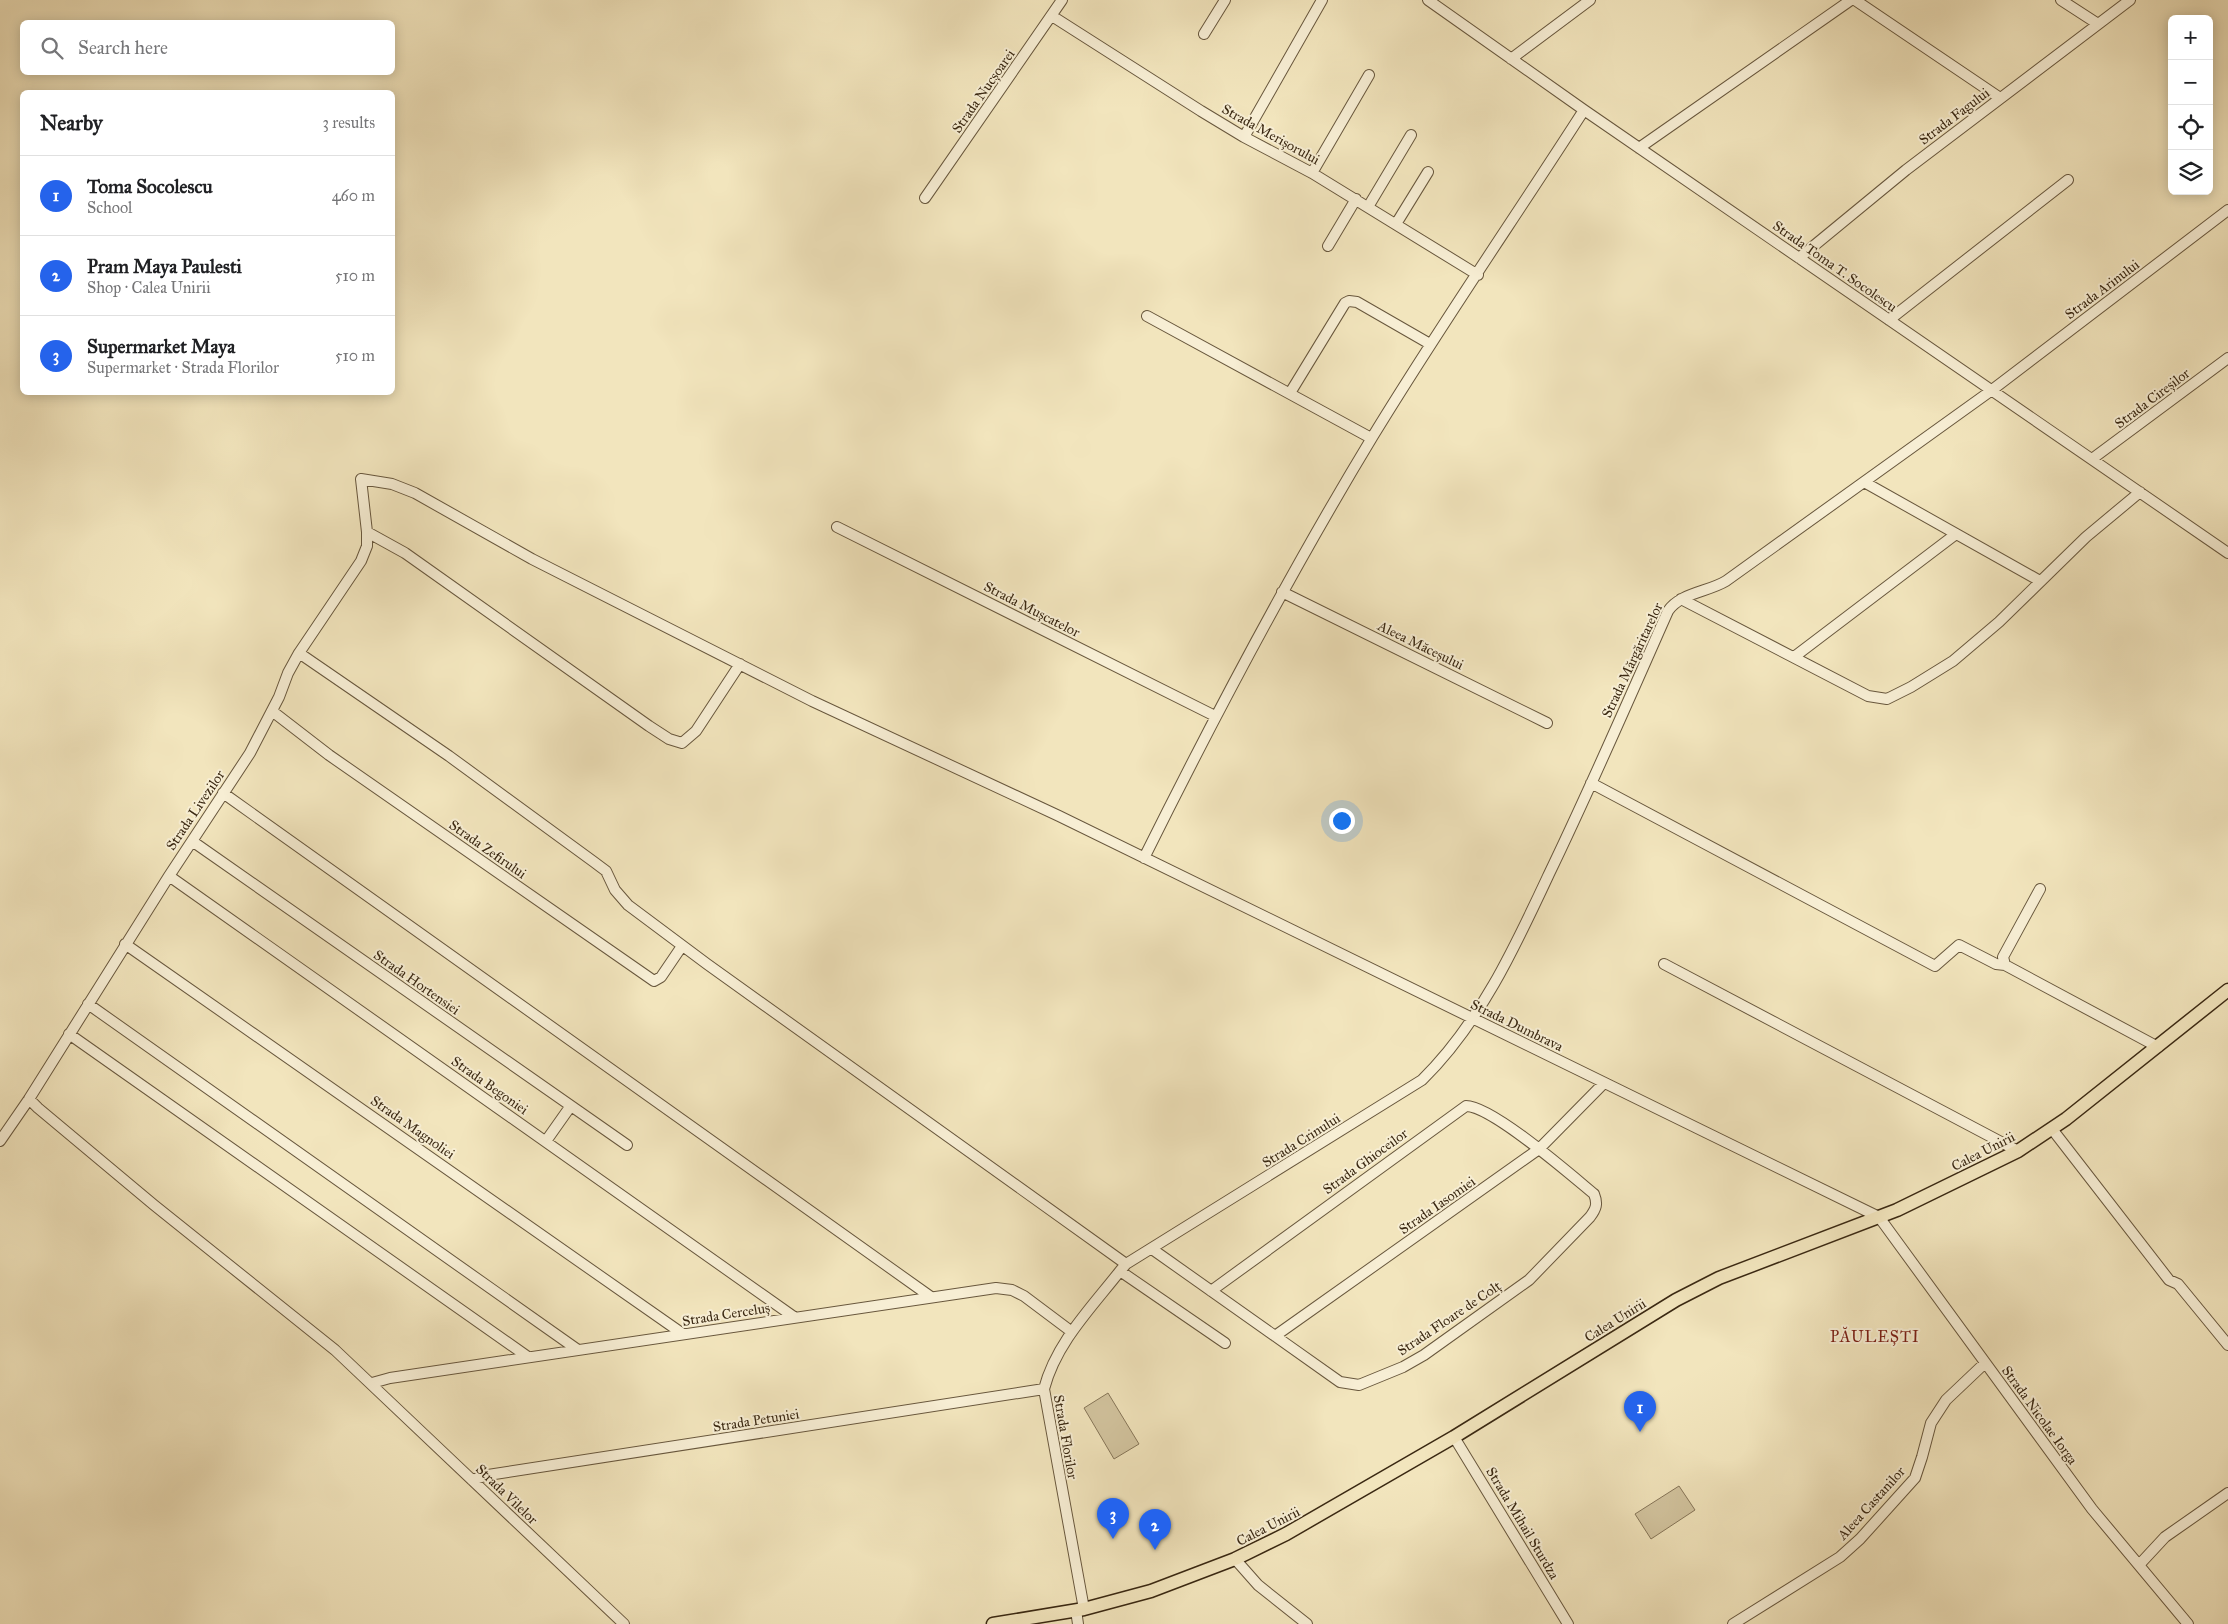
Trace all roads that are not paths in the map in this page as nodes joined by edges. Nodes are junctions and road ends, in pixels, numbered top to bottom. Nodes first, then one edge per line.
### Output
1 (1062, 0) edge
2 (1225, 0) edge
3 (1322, 0) edge
4 (1428, 0) edge
5 (1590, 0) edge
6 (1851, 0) edge
7 (1856, 0) edge
8 (2061, 0) edge
9 (2130, 0) edge
10 (1052, 16) junction
11 (2098, 24) junction
12 (1204, 34) dead end
13 (1511, 59) junction
14 (1369, 74) dead end
15 (2000, 98) junction
16 (1584, 110) junction
17 (1411, 135) dead end
18 (1244, 137) junction
19 (1639, 148) junction
20 (1428, 172) dead end
21 (1312, 173) junction
22 (2068, 180) dead end
23 (925, 198) dead end
24 (1356, 199) junction
25 (1368, 207) junction
26 (2228, 210) edge
27 (1396, 224) junction
28 (1328, 246) dead end
29 (1799, 258) junction
30 (1478, 275) junction
31 (1147, 316) dead end
32 (1889, 320) junction
33 (1430, 344) junction
34 (2228, 358) edge
35 (1992, 390) junction
36 (1290, 393) junction
37 (1372, 438) junction
38 (2092, 459) junction
39 (361, 479) joint
40 (1864, 482) junction
41 (2140, 492) junction
42 (837, 527) dead end
43 (367, 532) junction
44 (1956, 534) junction
45 (2228, 553) edge
46 (2040, 581) junction
47 (1282, 592) junction
48 (1681, 599) junction
49 (299, 653) junction
50 (1794, 657) junction
51 (740, 664) junction
52 (272, 711) junction
53 (1215, 716) junction
54 (1547, 723) dead end
55 (1591, 783) junction
56 (223, 793) junction
57 (192, 841) junction
58 (1144, 858) junction
59 (169, 876) junction
60 (2040, 889) dead end
61 (125, 944) junction
62 (682, 946) junction
63 (1664, 964) dead end
64 (2005, 965) junction
65 (2228, 990) edge
66 (88, 1004) junction
67 (1473, 1019) junction
68 (69, 1034) junction
69 (2158, 1047) junction
70 (1604, 1083) junction
71 (30, 1099) junction
72 (570, 1107) junction
73 (2052, 1129) junction
74 (546, 1140) junction
75 (0, 1141) edge
76 (627, 1145) dead end
77 (1540, 1149) junction
78 (2018, 1151) junction
79 (1879, 1217) junction
80 (1152, 1249) junction
81 (1123, 1268) junction
82 (1211, 1291) junction
83 (931, 1297) junction
84 (794, 1317) junction
85 (1072, 1332) junction
86 (683, 1334) junction
87 (1275, 1336) junction
88 (1225, 1343) dead end
89 (2228, 1345) edge
90 (578, 1350) junction
91 (528, 1358) junction
92 (1985, 1363) junction
93 (372, 1383) junction
94 (1044, 1389) junction
95 (1454, 1437) junction
96 (472, 1480) junction
97 (2228, 1492) edge
98 (1235, 1559) junction
99 (2139, 1565) junction
100 (1080, 1610) junction
101 (624, 1624) edge
102 (993, 1624) edge
103 (1078, 1624) edge
104 (1307, 1624) edge
105 (1568, 1624) edge
106 (1733, 1624) edge
107 (2188, 1624) edge

1 - 10 street, Strada Nucșoarei
2 - 12 street
3 - 18 street
4 - 13 street, Strada Toma T. Socolescu
5 - 13 street
6 - 19 street
7 - 15 street
8 - 11 street
9 - 11 street, Strada Fagului
10 - 18 street, Strada Merișorului
10 - 23 street, Strada Nucșoarei
11 - 15 street, Strada Fagului
13 - 16 street, Strada Toma T. Socolescu
14 - 21 street
15 - 29 street, Strada Fagului
16 - 19 street, Strada Toma T. Socolescu
16 - 30 street
17 - 25 street
18 - 21 street, Strada Merișorului
19 - 29 street, Strada Toma T. Socolescu
20 - 27 street
21 - 24 street, Strada Merișorului
22 - 32 street
24 - 25 street, Strada Merișorului
24 - 28 street
25 - 27 street, Strada Merișorului
26 - 35 street, Strada Arinului
27 - 30 street, Strada Merișorului
29 - 32 street, Strada Toma T. Socolescu
30 - 33 street
31 - 36 street
32 - 35 street, Strada Toma T. Socolescu
33 - 36 street
33 - 37 street
34 - 38 street, Strada Cireșilor
35 - 38 street, Strada Toma T. Socolescu
35 - 40 street, Strada Mărgăritarelor
36 - 37 street
37 - 47 street
38 - 41 street, Strada Toma T. Socolescu
39 - 43 street, Strada Livezilor
39 - 51 street, Strada Dumbrava
40 - 44 street
40 - 48 street, Strada Mărgăritarelor
41 - 45 street, Strada Toma T. Socolescu
41 - 46 street
42 - 53 street, Strada Mușcatelor
43 - 49 street, Strada Livezilor
43 - 51 street
44 - 46 street
44 - 50 street
46 - 50 street
47 - 53 street
47 - 54 street, Aleea Măceșului
48 - 50 street
48 - 55 street, Strada Mărgăritarelor
49 - 52 street, Strada Livezilor
49 - 62 street
51 - 58 street, Strada Dumbrava
52 - 56 street, Strada Livezilor
52 - 62 street, Strada Zefirului
53 - 58 street
55 - 64 street
55 - 67 street, Strada Mărgăritarelor
56 - 57 street, Strada Livezilor
56 - 83 street
57 - 59 street, Strada Livezilor
57 - 72 street, Strada Hortensiei
58 - 67 street, Strada Dumbrava
59 - 61 street, Strada Livezilor
59 - 74 street, Strada Begoniei
60 - 64 street
61 - 66 street, Strada Livezilor
61 - 86 street, Strada Magnoliei
62 - 81 street
63 - 78 street
64 - 69 street
65 - 69 main road, Calea Unirii
66 - 68 street, Strada Livezilor
66 - 90 street
67 - 70 street, Strada Dumbrava
67 - 80 street, Strada Crinului
68 - 71 street, Strada Livezilor
68 - 91 street
69 - 73 main road, Calea Unirii
70 - 77 street, Strada Iasomiei
70 - 79 street, Strada Dumbrava
71 - 75 street, Strada Livezilor
71 - 93 street, Strada Vilelor
72 - 74 street
72 - 76 street, Strada Hortensiei
73 - 78 main road, Calea Unirii
73 - 89 street
74 - 84 street, Strada Begoniei
77 - 82 street, Strada Ghioceilor
77 - 87 street, Strada Iasomiei
77 - 87 street, Strada Floare de Colț
78 - 79 main road, Calea Unirii
79 - 92 street, Strada Nicolae Iorga
79 - 95 main road, Calea Unirii
80 - 81 street, Strada Crinului
80 - 82 street, Strada Floare de Colț
81 - 85 street, Strada Florilor
81 - 88 street
82 - 87 street, Strada Floare de Colț
83 - 84 street, Strada Cerceluș
83 - 85 street, Strada Cerceluș
84 - 86 street, Strada Cerceluș
85 - 94 street, Strada Florilor
86 - 90 street, Strada Cerceluș
90 - 91 street, Strada Cerceluș
91 - 93 street, Strada Cerceluș
92 - 99 street, Strada Nicolae Iorga
92 - 106 street, Aleea Castanilor
93 - 96 street, Strada Vilelor
94 - 96 street, Strada Petuniei
94 - 100 street, Strada Florilor
95 - 98 main road, Calea Unirii
95 - 105 street, Strada Mihail Sturdza
96 - 101 street, Strada Vilelor
97 - 99 street
98 - 100 main road, Calea Unirii
98 - 104 street
99 - 107 street, Strada Nicolae Iorga
100 - 102 main road, Calea Unirii
100 - 103 street, Strada Florilor

